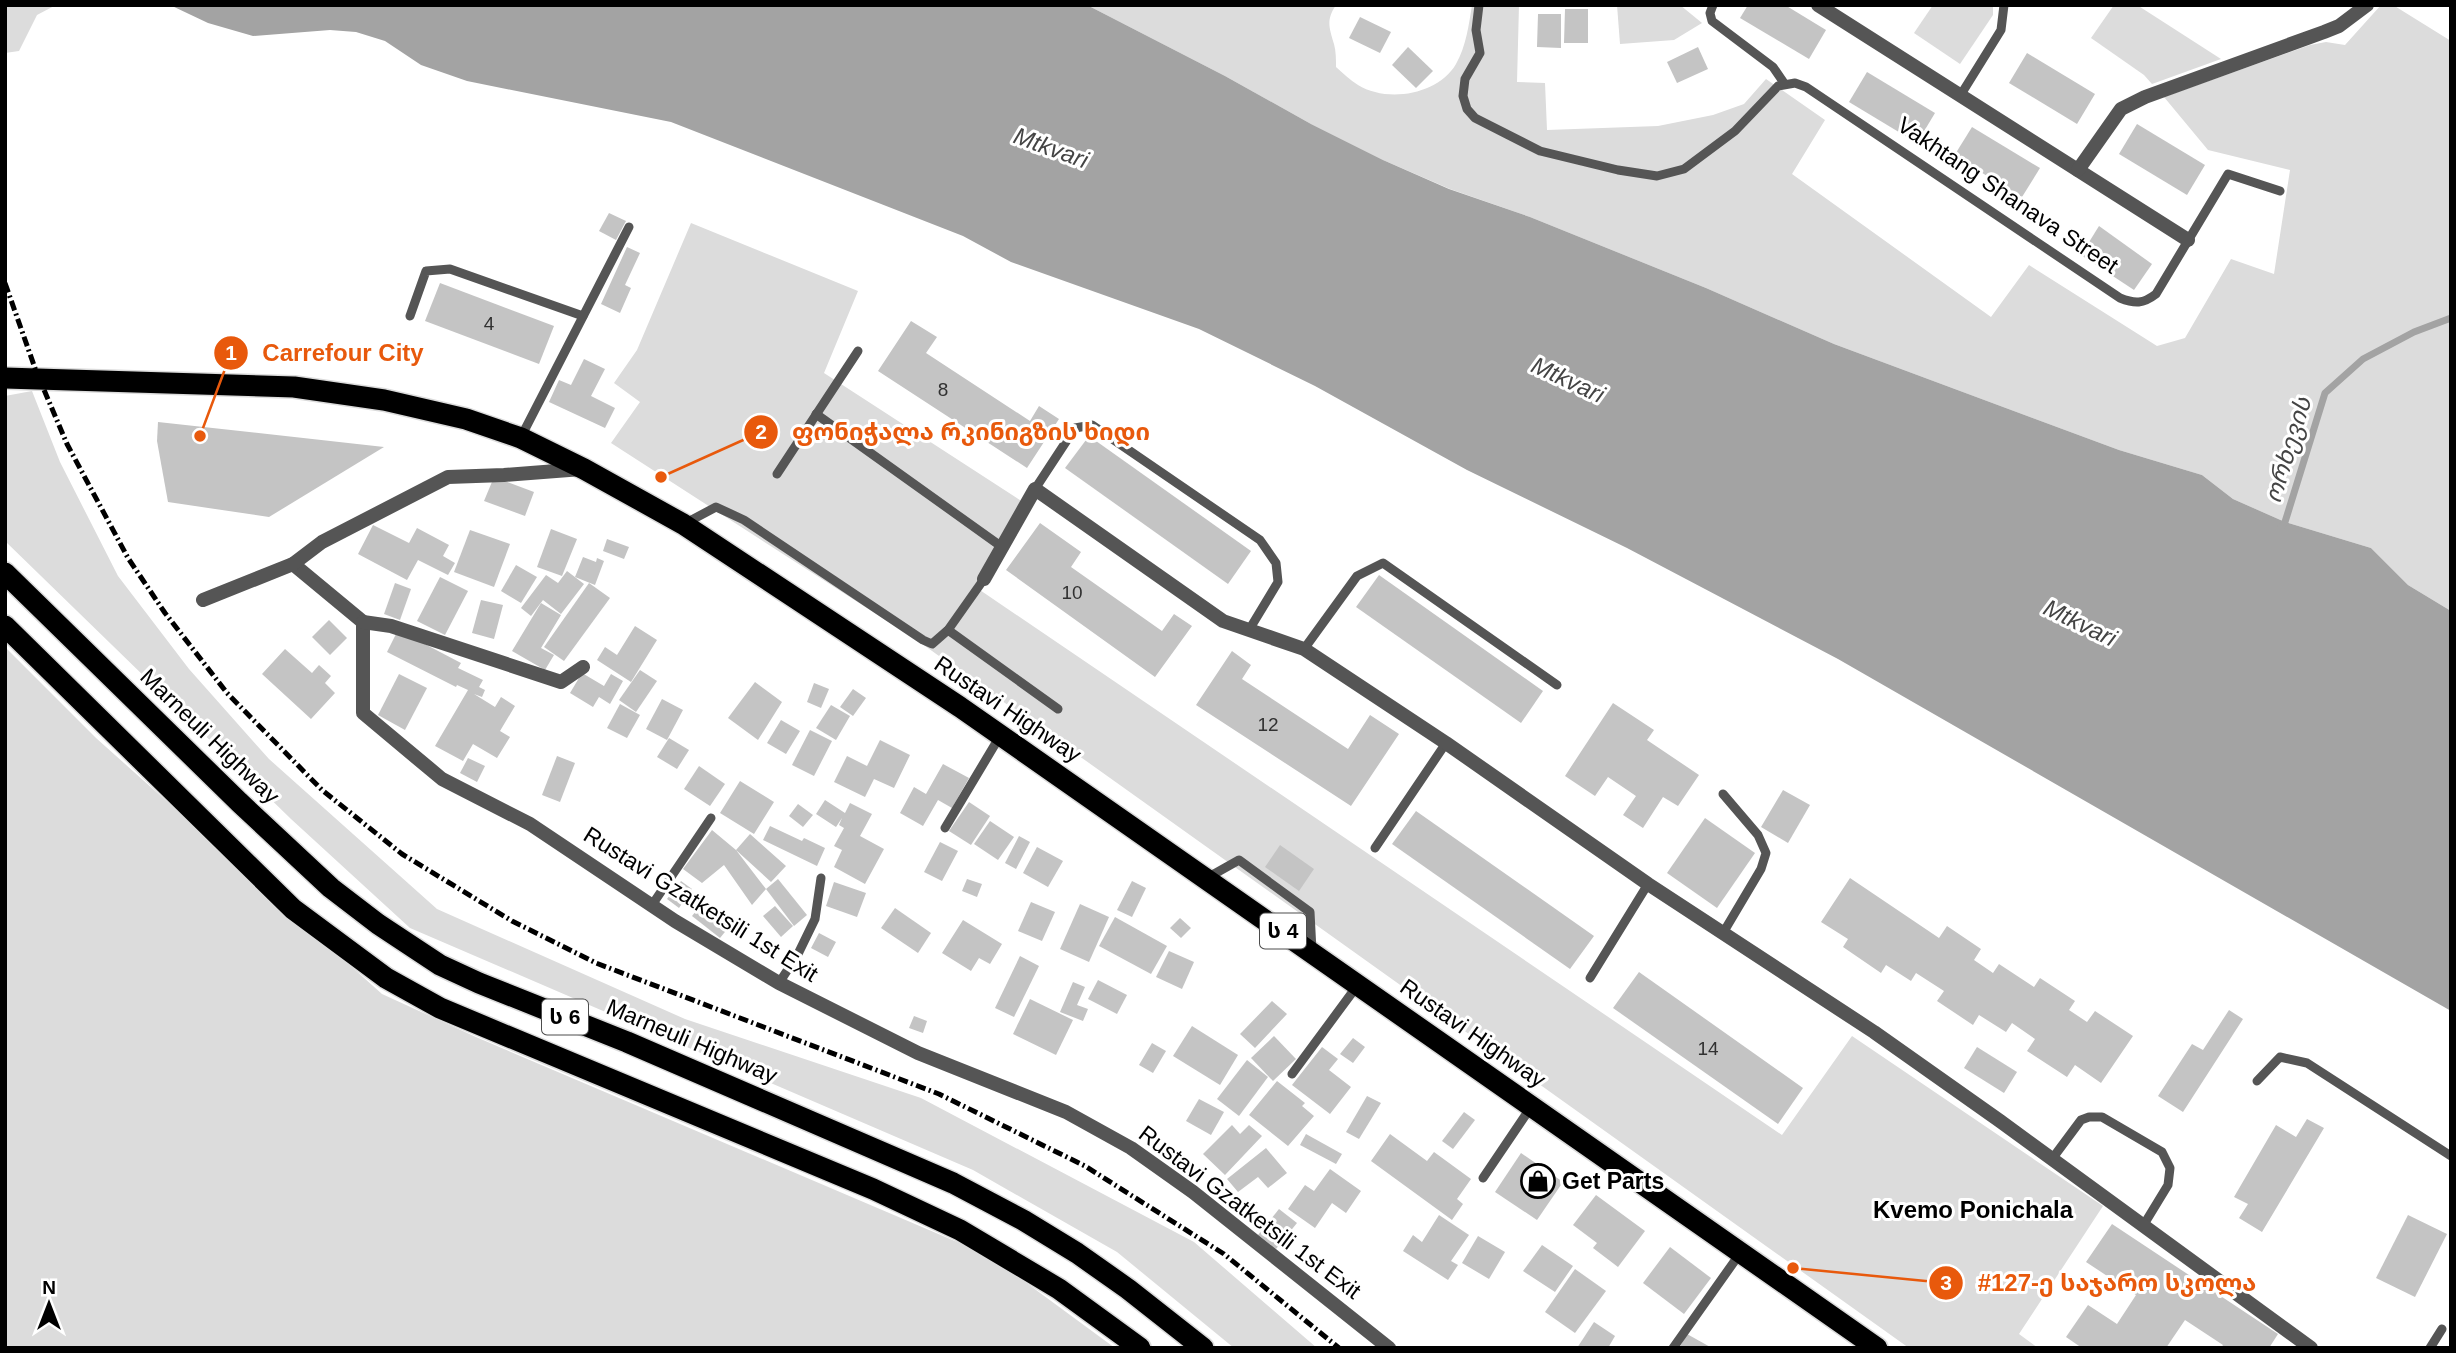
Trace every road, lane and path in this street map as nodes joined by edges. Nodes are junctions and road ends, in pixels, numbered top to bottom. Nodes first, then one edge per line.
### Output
1 (1479, 5) edge
2 (1713, 5) edge
3 (1818, 5) edge
4 (2004, 5) edge
5 (2367, 5) edge
6 (1784, 83) junction
7 (1960, 96) junction
8 (2078, 170) junction
9 (2280, 191) dead end
10 (629, 227) dead end
11 (2188, 240) junction
12 (410, 316) dead end
13 (583, 316) junction
14 (858, 351) dead end
15 (5, 378) edge
16 (816, 414) junction
17 (521, 438) junction
18 (584, 469) junction
19 (777, 474) dead end
20 (1035, 489) junction
21 (683, 524) junction
22 (1002, 547) junction
23 (293, 564) junction
24 (5, 573) edge
25 (984, 579) joint
26 (203, 600) dead end
27 (363, 622) junction
28 (5, 626) edge
29 (1249, 630) junction
30 (948, 631) junction
31 (1304, 649) junction
32 (583, 667) dead end
33 (1557, 685) dead end
34 (1058, 709) dead end
35 (1001, 735) junction
36 (1446, 743) junction
37 (1723, 794) dead end
38 (711, 818) dead end
39 (945, 828) dead end
40 (1375, 848) dead end
41 (821, 878) dead end
42 (1207, 878) junction
43 (1648, 884) junction
44 (652, 905) junction
45 (1723, 933) junction
46 (1312, 952) junction
47 (1590, 978) dead end
48 (779, 982) junction
49 (1358, 984) junction
50 (1292, 1074) dead end
51 (2257, 1081) dead end
52 (1531, 1107) junction
53 (2451, 1156) edge
54 (2052, 1159) junction
55 (1483, 1178) dead end
56 (2143, 1226) junction
57 (1741, 1252) junction
58 (2442, 1329) dead end
59 (1140, 1348) edge
60 (1203, 1348) edge
61 (1389, 1348) edge
62 (1673, 1348) edge
63 (1877, 1348) edge
64 (2311, 1348) edge
65 (2430, 1348) edge

1 - 6 lane
2 - 6 lane
3 - 7 street
4 - 7 lane
5 - 8 street
6 - 11 lane, Vakhtang Shanava Street
7 - 8 street
8 - 11 street
9 - 11 lane, Vakhtang Shanava Street
10 - 13 lane
12 - 13 lane
13 - 17 lane
14 - 16 lane
15 - 17 highway, Rustavi Highway / ს 4
16 - 19 lane
16 - 22 lane
17 - 18 highway, Rustavi Highway / ს 4
18 - 21 highway, Rustavi Highway / ს 4
18 - 23 street
20 - 22 street
20 - 29 street
20 - 29 lane
21 - 30 lane
21 - 35 highway, Rustavi Highway / ს 4
22 - 25 street
23 - 26 street
23 - 27 street
24 - 60 highway, Marneuli Highway / ს 6
25 - 30 lane
27 - 32 street
27 - 44 street, Rustavi Gzatketsili 1st Exit
28 - 59 highway, ს 6
29 - 31 street
30 - 34 lane
31 - 33 lane
31 - 36 street
35 - 39 lane
35 - 42 highway, Rustavi Highway / ს 4
36 - 40 lane
36 - 43 street
37 - 45 lane
38 - 44 lane
41 - 48 lane
42 - 46 highway, Rustavi Highway / ს 4
42 - 46 lane
43 - 45 street
43 - 47 lane
44 - 48 street, Rustavi Gzatketsili 1st Exit
45 - 54 street
46 - 49 highway, Rustavi Highway / ს 4
48 - 61 street, Rustavi Gzatketsili 1st Exit
49 - 50 lane
49 - 52 highway, Rustavi Highway / ს 4
51 - 53 lane
52 - 55 lane
52 - 57 highway, Rustavi Highway / ს 4
54 - 56 street
54 - 56 lane
56 - 64 street
57 - 62 lane
57 - 63 highway, Rustavi Highway / ს 4
58 - 65 lane

